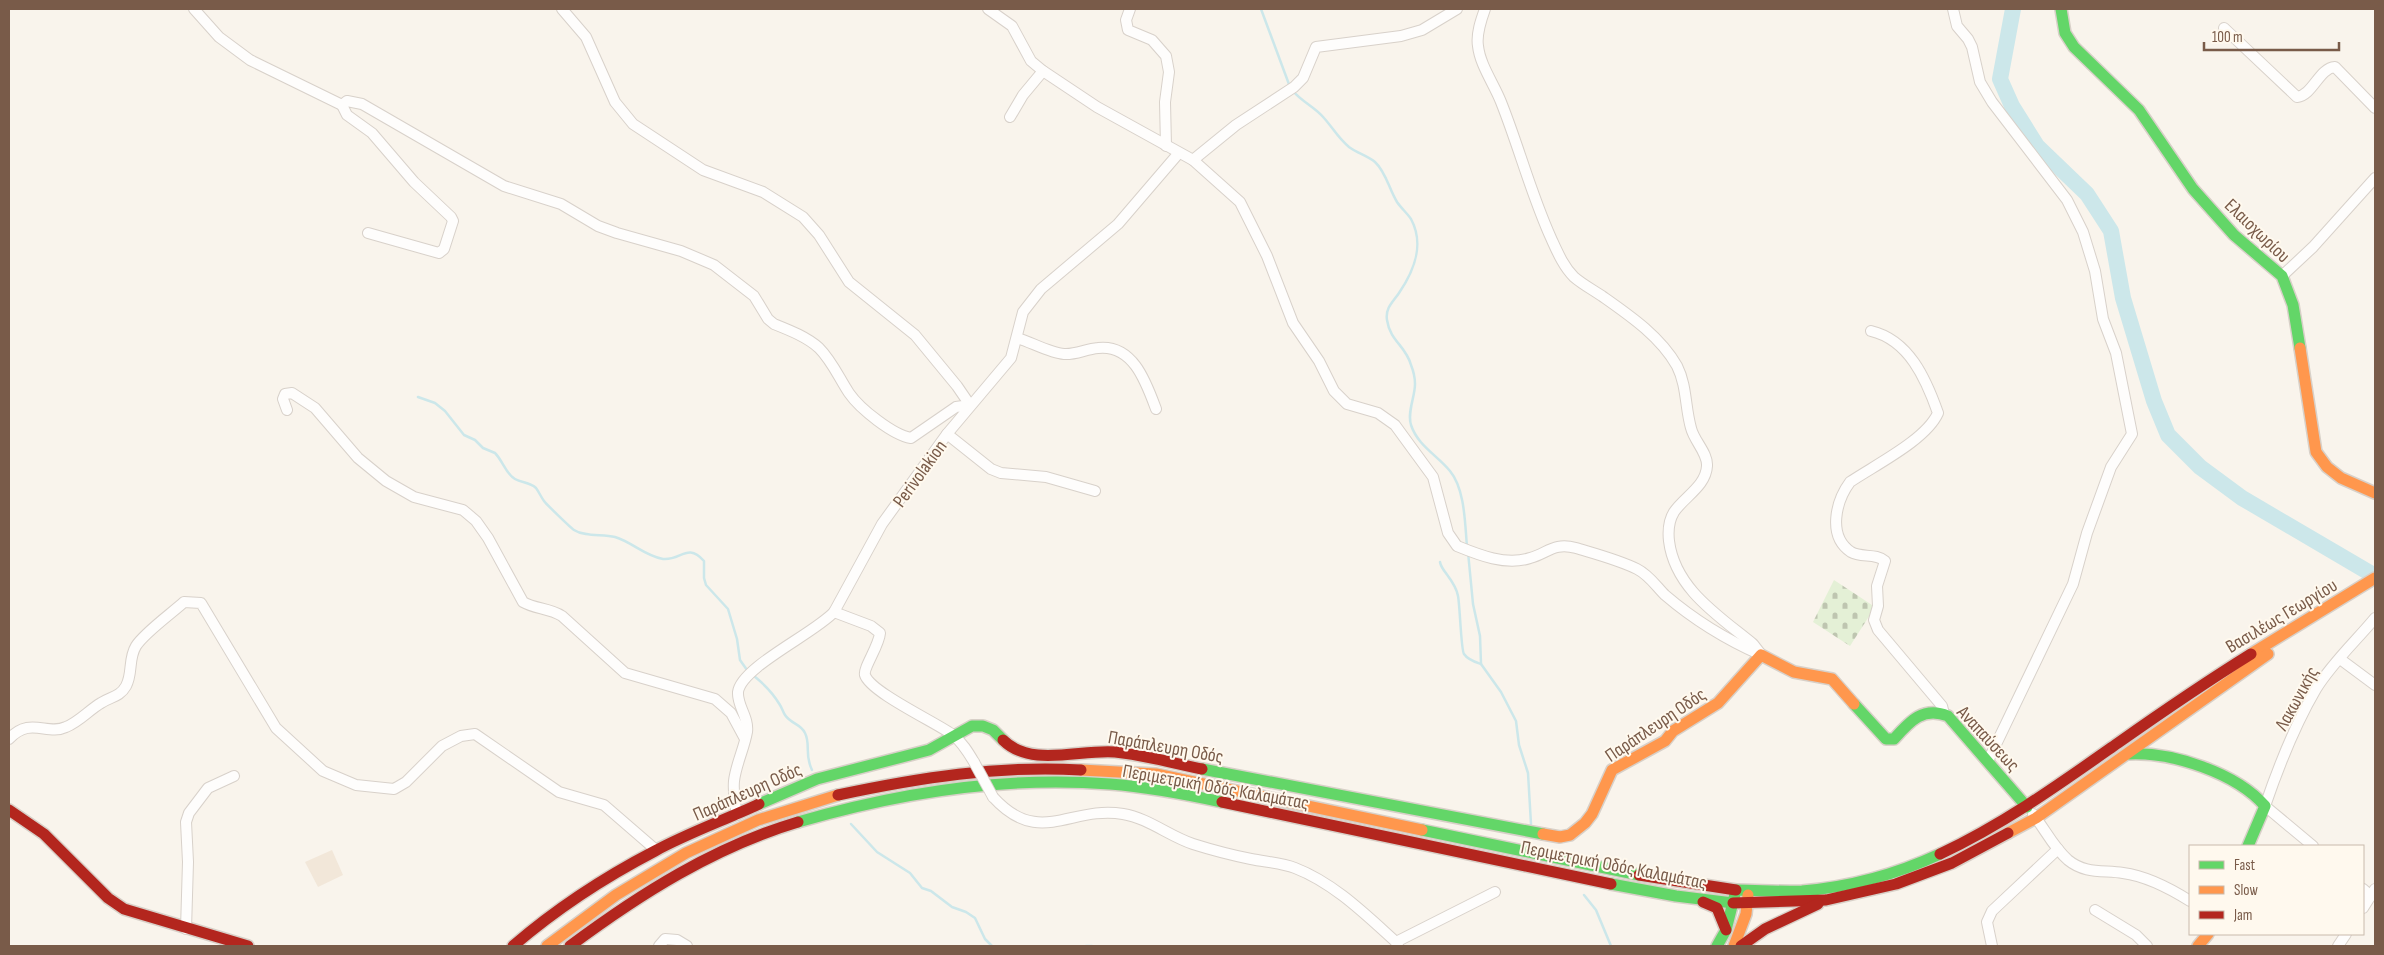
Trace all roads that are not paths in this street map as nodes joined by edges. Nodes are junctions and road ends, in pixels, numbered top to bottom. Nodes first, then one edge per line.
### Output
1 (194, 9) edge
2 (562, 9) edge
3 (988, 9) edge
4 (1130, 9) edge
5 (1457, 9) edge
6 (1485, 9) edge
7 (1953, 9) edge
8 (2061, 9) edge
9 (2224, 28) dead end
10 (1043, 71) junction
11 (342, 105) junction
12 (2375, 108) edge
13 (1010, 117) dead end
14 (1166, 146) junction
15 (1178, 154) junction
16 (1193, 160) junction
17 (2375, 178) edge
18 (368, 233) dead end
19 (2282, 276) junction
20 (1871, 331) dead end
21 (1017, 338) junction
22 (970, 405) junction
23 (1156, 409) dead end
24 (287, 410) dead end
25 (948, 434) junction
26 (1095, 491) dead end
27 (2375, 493) edge
28 (2375, 578) edge
29 (2352, 593) junction
30 (834, 612) junction
31 (2375, 618) edge
32 (1761, 654) junction
33 (2340, 659) junction
34 (2375, 685) edge
35 (1944, 714) junction
36 (2144, 724) junction
37 (954, 736) junction
38 (2153, 736) junction
39 (9, 739) edge
40 (746, 739) junction
41 (2128, 754) junction
42 (2160, 754) junction
43 (2180, 760) junction
44 (1988, 761) junction
45 (234, 776) dead end
46 (2265, 806) junction
47 (2027, 807) junction
48 (9, 810) edge
49 (737, 815) junction
50 (2036, 818) junction
51 (2248, 845) edge
52 (2312, 845) edge
53 (2058, 849) junction
54 (656, 850) junction
55 (1736, 890) junction
56 (1748, 891) junction
57 (2370, 891) edge
58 (1495, 892) dead end
59 (1693, 899) junction
60 (1826, 900) junction
61 (2189, 901) edge
62 (1734, 903) junction
63 (1747, 904) junction
64 (2364, 906) edge
65 (2095, 910) dead end
66 (186, 930) junction
67 (1726, 930) junction
68 (2207, 935) edge
69 (2345, 935) edge
70 (1397, 944) edge
71 (248, 946) edge
72 (513, 946) edge
73 (547, 946) edge
74 (570, 946) edge
75 (659, 946) edge
76 (687, 946) edge
77 (1716, 946) edge
78 (1734, 946) edge
79 (1741, 946) edge
80 (1992, 946) edge
81 (2147, 946) edge
82 (2198, 946) edge
83 (2338, 946) edge

1 - 11 street
2 - 22 street
3 - 10 street
4 - 14 street
5 - 16 street
6 - 32 street
7 - 44 street
8 - 19 main road, Ελαιοχωρίου
9 - 12 street
10 - 13 street
10 - 14 street
11 - 18 street
11 - 22 street
14 - 15 street
15 - 16 street
15 - 21 street, Perivolakion
16 - 32 street
17 - 19 street
19 - 27 main road, Ελαιοχωρίου
20 - 35 street
21 - 22 street, Perivolakion
21 - 23 street
22 - 25 street, Perivolakion
24 - 40 street
25 - 26 street
25 - 30 street, Perivolakion
28 - 29 main road
29 - 36 main road, Βασιλέως Γεωργίου
29 - 38 main road, Βασιλέως Γεωργίου
30 - 37 street
30 - 40 street, Perivolakion
31 - 33 street, Λακωνικής
32 - 35 main road, Αναπαύσεως
32 - 37 main road, Παράπλευρη Οδός
33 - 34 street
33 - 46 street, Λακωνικής
35 - 44 main road, Αναπαύσεως
36 - 38 main road
36 - 47 main road, Βασιλέως Γεωργίου
37 - 49 main road, Παράπλευρη Οδός
37 - 70 street, bridge
38 - 41 main road, Βασιλέως Γεωργίου
38 - 42 main road
38 - 43 main road
39 - 54 street
40 - 49 street, Perivolakion
41 - 42 main road
41 - 50 main road, Βασιλέως Γεωργίου
42 - 43 main road
43 - 46 main road
44 - 47 main road, Αναπαύσεως
45 - 66 street
46 - 51 main road, Λακωνικής
46 - 52 street
47 - 50 street, Αναπαύσεως
47 - 56 main road, Βασιλέως Γεωργίου
48 - 66 main road
49 - 54 main road, Παράπλευρη Οδός
50 - 53 street, Αναπαύσεως
50 - 60 main road, Βασιλέως Γεωργίου
53 - 61 street, Αναπαύσεως
53 - 80 street
54 - 72 main road, Παράπλευρη Οδός
55 - 56 main road, Βασιλέως Γεωργίου
55 - 62 main road
55 - 73 main road, Περιμετρική Οδός Καλαμάτας
56 - 63 main road
57 - 64 street
58 - 70 street
59 - 62 main road, Περιμετρική Οδός Καλαμάτας
59 - 67 main road
59 - 74 main road, Περιμετρική Οδός Καλαμάτας
60 - 63 main road, Περιμετρική Οδός Καλαμάτας
60 - 79 main road
62 - 63 main road, Περιμετρική Οδός Καλαμάτας
62 - 67 main road
63 - 78 main road
65 - 81 street
66 - 71 main road
67 - 77 main road
68 - 82 main road
69 - 83 street
75 - 76 street

